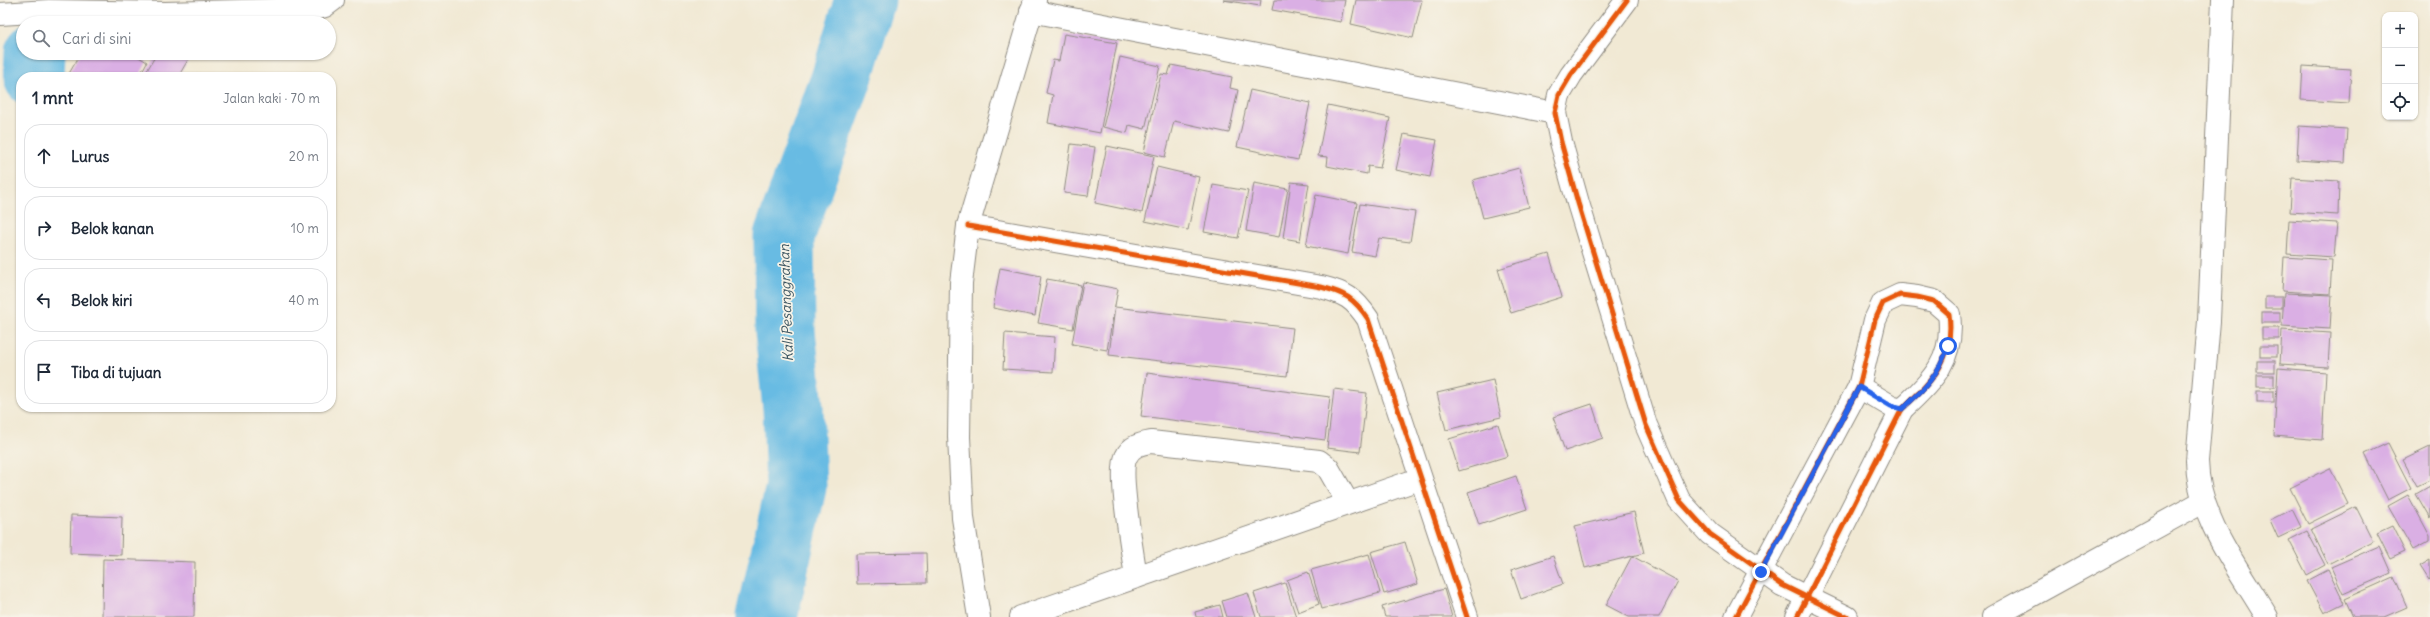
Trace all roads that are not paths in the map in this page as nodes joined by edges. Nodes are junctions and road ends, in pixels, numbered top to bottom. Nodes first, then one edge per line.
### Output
1 (333, 0) edge
2 (1627, 0) edge
3 (2223, 0) edge
4 (165, 6) edge
5 (1033, 6) edge
6 (0, 14) edge
7 (1555, 113) junction
8 (968, 226) junction
9 (1859, 387) junction
10 (1902, 409) junction
11 (1419, 479) junction
12 (2202, 502) junction
13 (1348, 503) junction
14 (1761, 572) junction
15 (1136, 577) junction
16 (1807, 598) junction
17 (979, 617) edge
18 (1021, 617) edge
19 (1466, 617) edge
20 (1736, 617) edge
21 (1797, 617) edge
22 (1847, 617) edge
23 (1993, 617) edge
24 (2267, 617) edge

1 - 4 street
2 - 7 street
3 - 12 street
4 - 6 street
5 - 7 street
5 - 8 street
7 - 14 street
8 - 11 street
8 - 17 street
9 - 10 street
9 - 10 street
9 - 14 street
10 - 16 street
11 - 13 street
11 - 19 street
12 - 23 street
12 - 24 street
13 - 15 street
13 - 15 street
14 - 16 street
14 - 20 street
15 - 18 street
16 - 21 street
16 - 22 street

